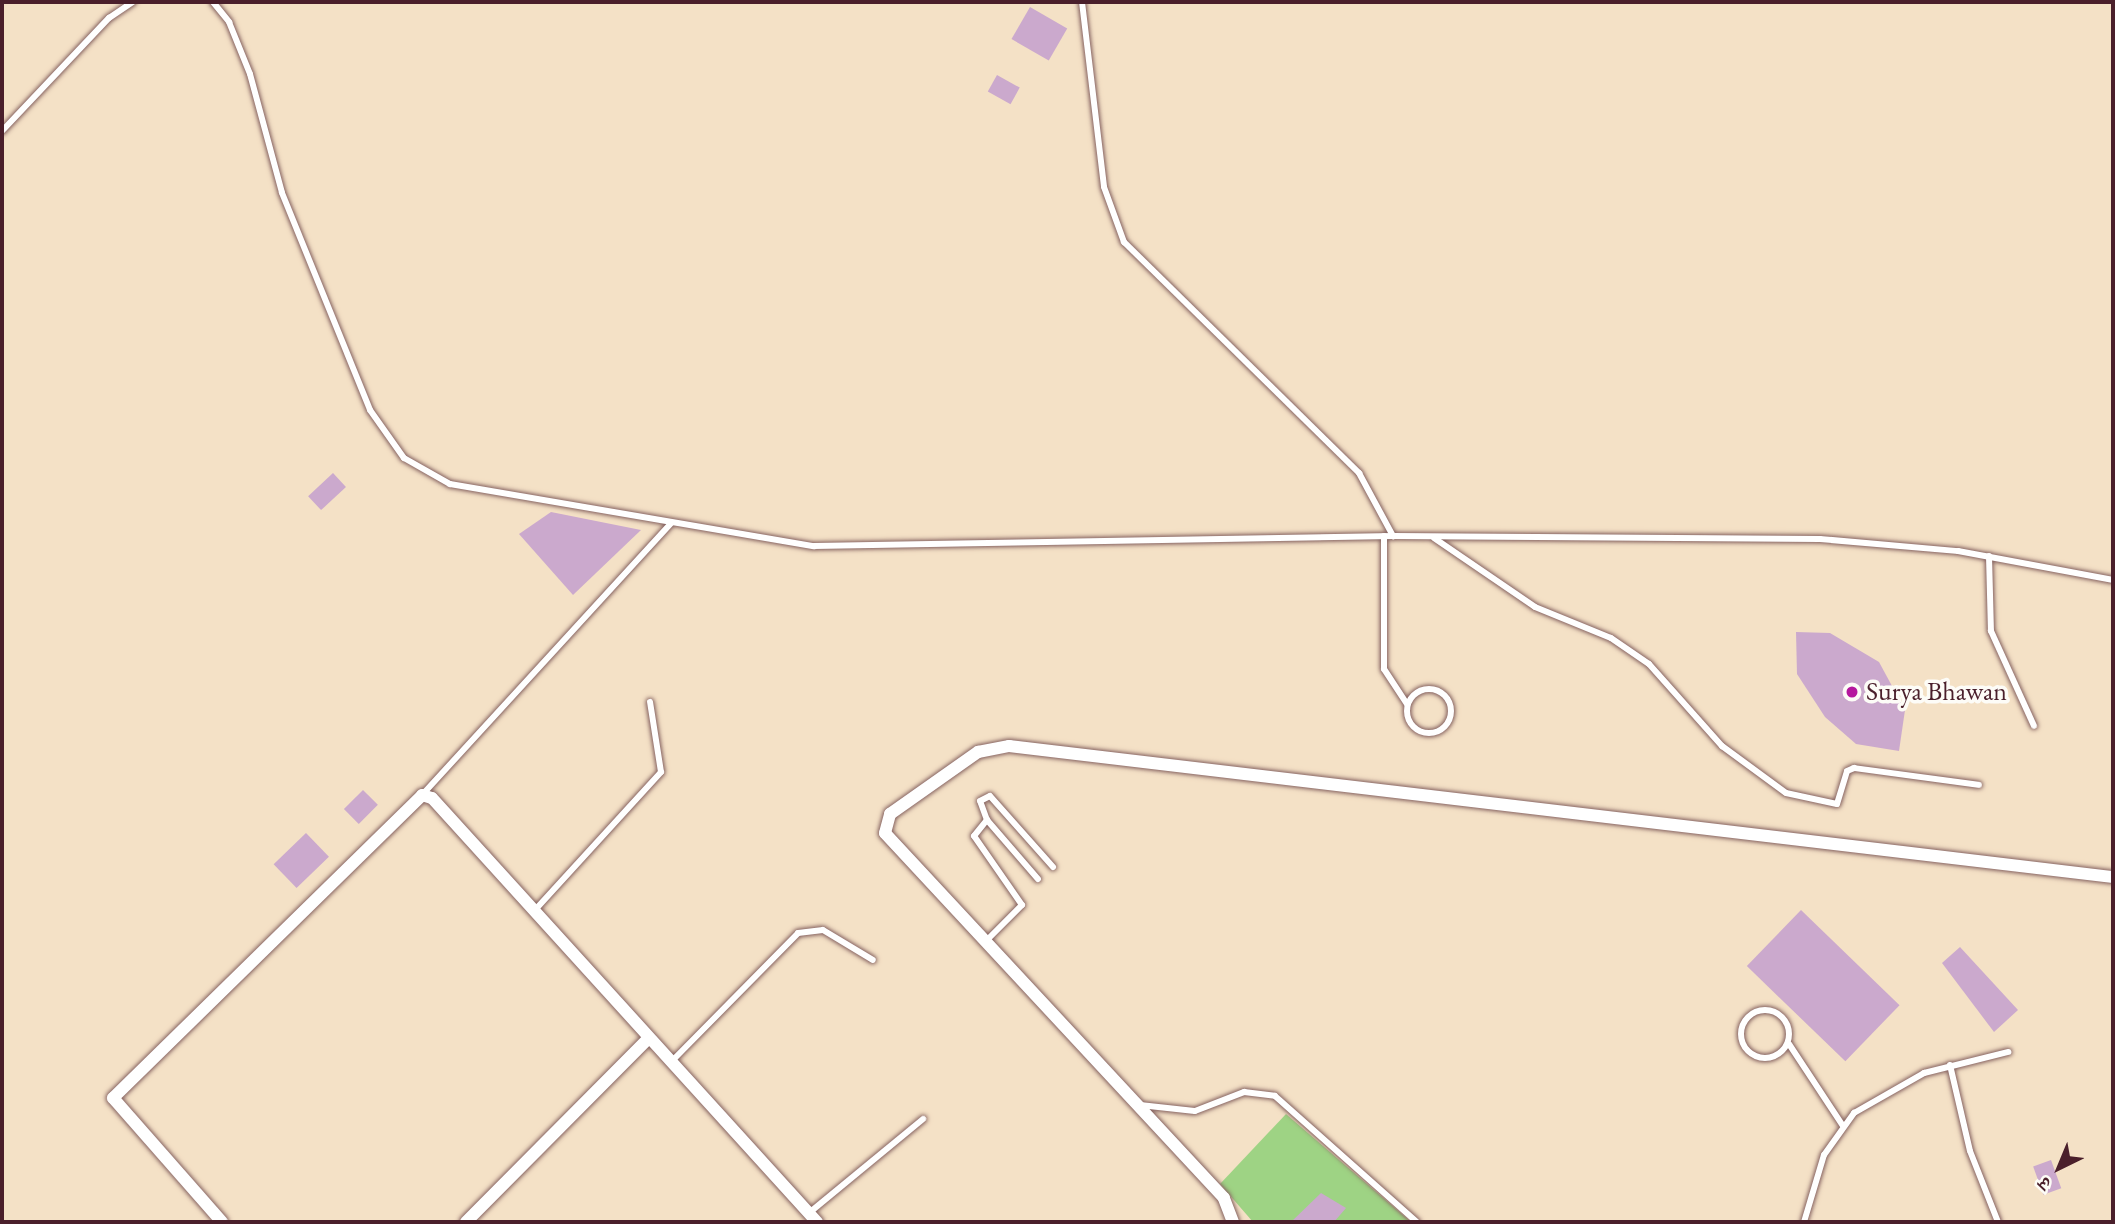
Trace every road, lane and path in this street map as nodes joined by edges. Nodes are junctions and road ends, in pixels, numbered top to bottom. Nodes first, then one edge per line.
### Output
1 (132, 2) edge
2 (213, 2) edge
3 (1082, 2) edge
4 (2, 131) edge
5 (671, 523) junction
6 (1384, 536) junction
7 (1392, 536) junction
8 (1432, 537) junction
9 (1989, 556) junction
10 (2113, 580) edge
11 (649, 702) dead end
12 (1407, 704) junction
13 (2034, 726) dead end
14 (1979, 785) dead end
15 (422, 794) junction
16 (987, 820) junction
17 (1053, 867) dead end
18 (2113, 877) edge
19 (1038, 879) dead end
20 (535, 910) junction
21 (985, 942) junction
22 (873, 960) dead end
23 (648, 1039) junction
24 (1789, 1044) junction
25 (2008, 1052) dead end
26 (671, 1062) junction
27 (1950, 1065) junction
28 (1135, 1104) junction
29 (923, 1119) dead end
30 (1843, 1126) junction
31 (813, 1218) edge
32 (222, 1222) edge
33 (466, 1222) edge
34 (1233, 1222) edge
35 (1417, 1222) edge
36 (1804, 1222) edge
37 (1998, 1222) edge

1 - 4 lane
2 - 5 lane
3 - 7 lane
5 - 6 lane
5 - 15 lane
6 - 7 lane
6 - 12 lane
7 - 8 lane
8 - 9 lane
8 - 14 lane
9 - 10 lane
9 - 13 lane
11 - 20 lane
12 - 12 lane
15 - 20 street
15 - 32 street
16 - 17 lane
16 - 19 lane
16 - 21 lane
18 - 21 street
20 - 23 street
21 - 28 street
22 - 26 lane
23 - 26 street
23 - 33 street
24 - 24 lane
24 - 30 lane
25 - 27 lane
26 - 31 street
27 - 30 lane
27 - 37 lane
28 - 34 street
28 - 35 lane
29 - 31 lane
30 - 36 lane

